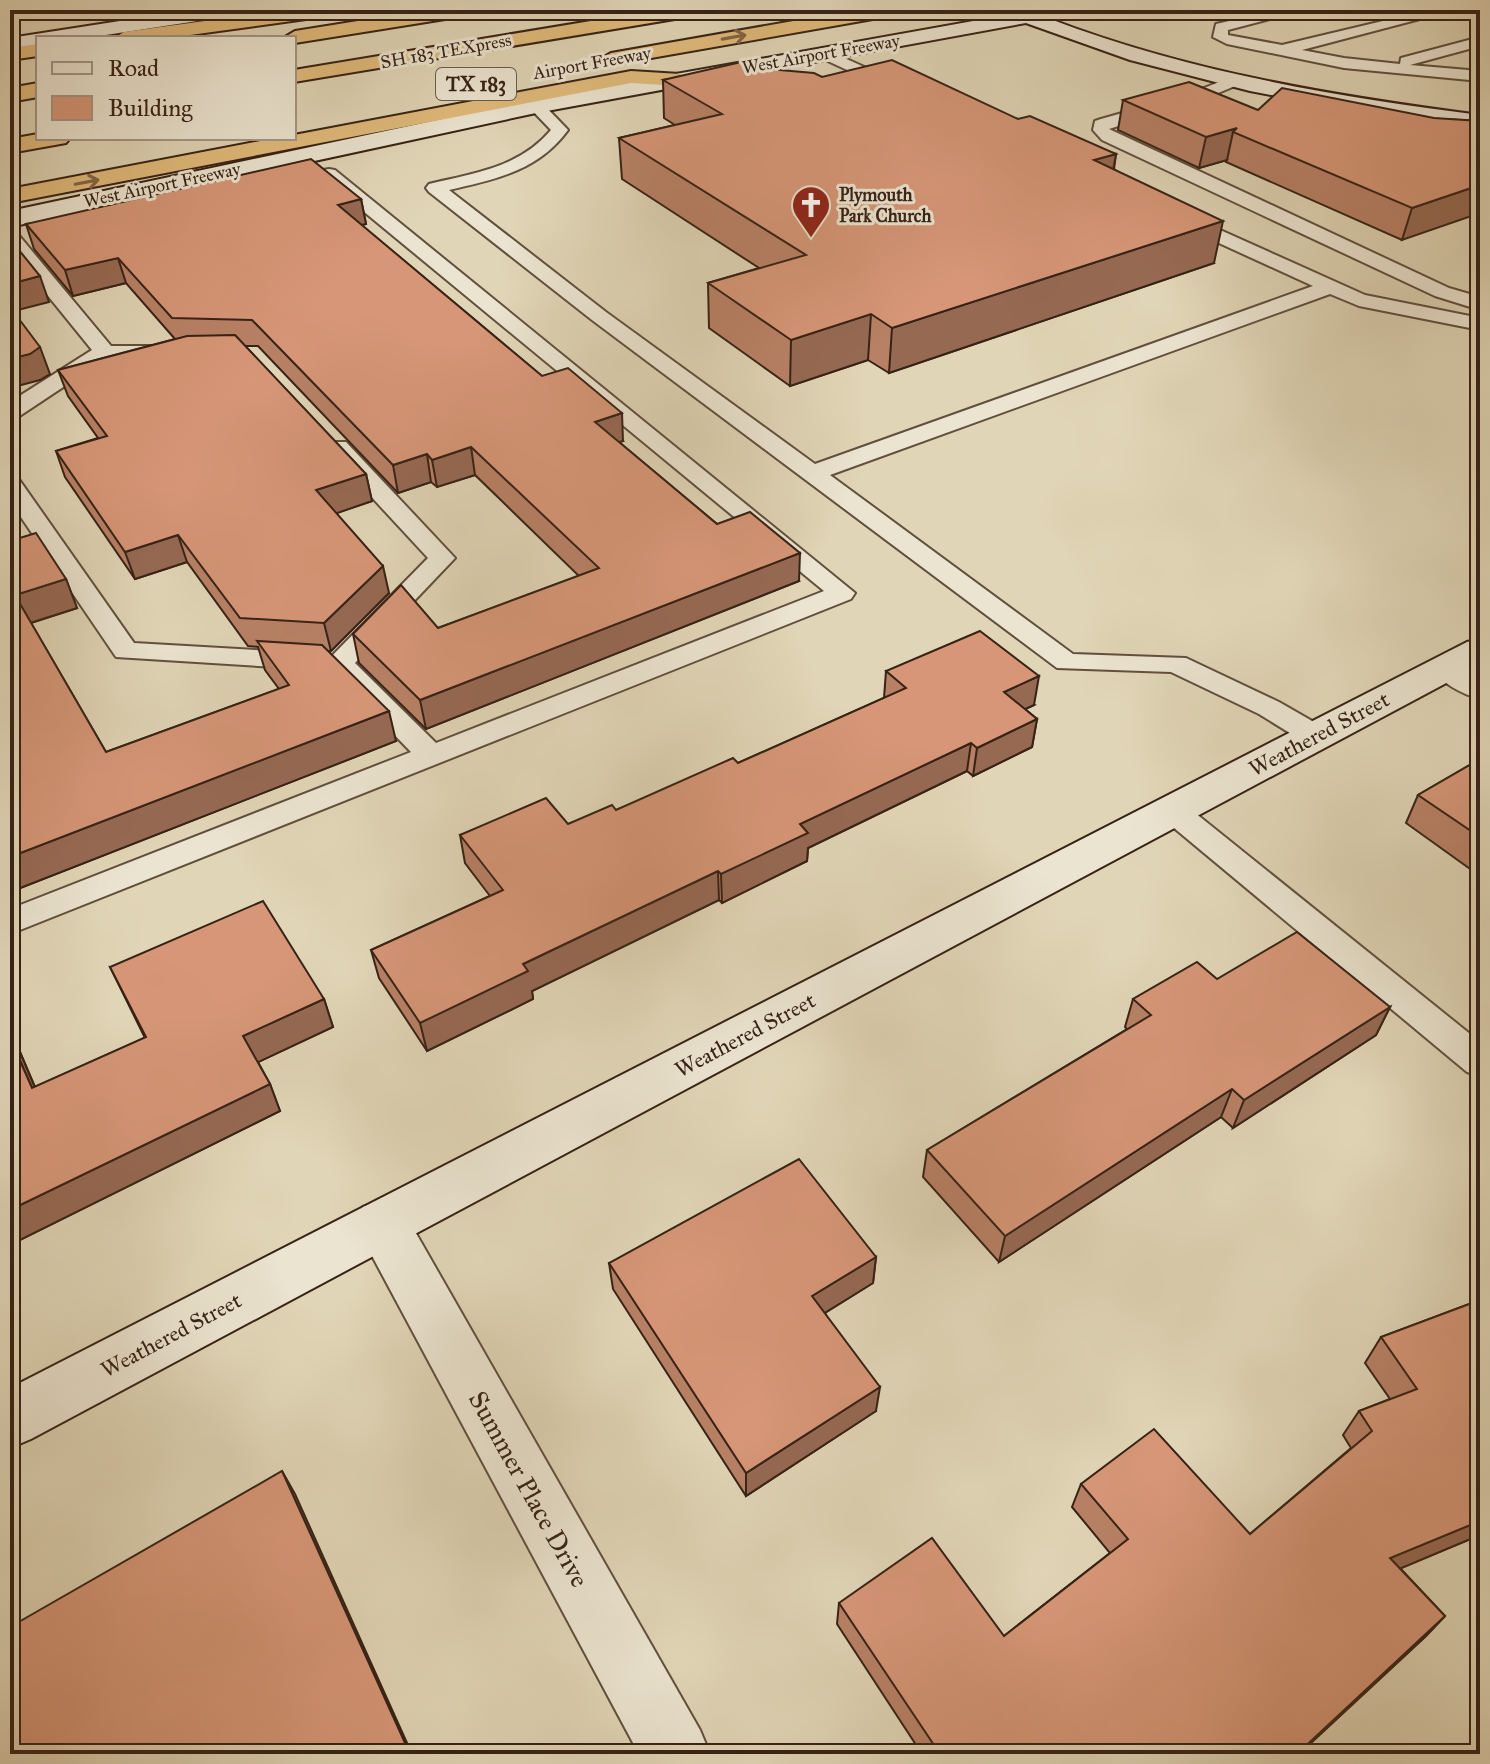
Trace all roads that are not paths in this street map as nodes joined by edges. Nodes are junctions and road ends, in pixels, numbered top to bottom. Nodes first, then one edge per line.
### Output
1 (230, 10) edge
2 (328, 10) edge
3 (464, 10) edge
4 (635, 10) edge
5 (693, 10) edge
6 (890, 10) edge
7 (1068, 10) edge
8 (1297, 10) edge
9 (197, 12) edge
10 (1449, 12) edge
11 (1027, 17) junction
12 (381, 23) junction
13 (59, 36) edge
14 (139, 36) edge
15 (296, 37) edge
16 (36, 39) edge
17 (1480, 41) edge
18 (10, 44) edge
19 (296, 44) edge
20 (36, 50) edge
21 (1282, 50) junction
22 (657, 51) junction
23 (822, 53) junction
24 (10, 54) edge
25 (597, 58) dead end
26 (296, 67) edge
27 (1384, 67) junction
28 (548, 71) dead end
29 (296, 76) edge
30 (1480, 76) edge
31 (36, 78) edge
32 (680, 80) junction
33 (1234, 81) junction
34 (10, 83) edge
35 (36, 90) edge
36 (905, 91) edge
37 (10, 95) edge
38 (536, 106) junction
39 (36, 110) edge
40 (10, 115) edge
41 (36, 121) edge
42 (1480, 122) edge
43 (10, 126) edge
44 (46, 140) edge
45 (10, 146) edge
46 (324, 169) edge
47 (10, 196) edge
48 (1160, 209) edge
49 (10, 219) edge
50 (10, 237) edge
51 (1330, 287) junction
52 (1480, 304) edge
53 (1480, 324) edge
54 (105, 352) junction
55 (191, 352) edge
56 (10, 412) edge
57 (324, 432) edge
58 (813, 473) junction
59 (10, 483) edge
60 (339, 663) junction
61 (1470, 668) edge
62 (1316, 736) junction
63 (432, 756) junction
64 (1173, 811) junction
65 (10, 922) edge
66 (1480, 1062) edge
67 (382, 1224) junction
68 (10, 1419) edge
69 (676, 1754) edge

1 - 9 street
2 - 14 highway
3 - 12 highway
4 - 26 highway, SH 183 TEXpress
5 - 29 highway, SH 183 TEXpress
22 -> 6 highway, Airport Freeway / TX 183
7 - 11 street, West Airport Freeway
8 - 21 lane
9 - 13 street
10 - 21 lane
11 - 23 street, West Airport Freeway
11 - 33 street
12 - 15 highway
12 - 19 highway
16 - 18 street
17 - 27 lane
20 - 24 highway
21 - 27 lane
22 - 25 highway
22 - 28 highway, Airport Freeway / TX 183
23 - 32 street, West Airport Freeway
23 - 36 lane
27 - 30 lane
31 - 34 highway
32 - 38 street, West Airport Freeway
47 -> 32 highway
33 - 42 street
33 - 52 lane
35 - 37 highway
38 - 49 street, West Airport Freeway
38 - 58 lane
39 - 40 highway
41 - 43 highway
44 - 45 highway
46 - 63 lane
48 - 51 lane
50 - 54 lane
51 - 53 lane
51 - 58 lane
54 - 55 lane
54 - 56 lane
57 - 60 lane
58 - 62 lane
59 - 60 lane
60 - 63 lane
61 - 62 street, Weathered Street
62 - 64 street, Weathered Street
63 - 65 lane
64 - 66 lane
64 - 67 street, Weathered Street
67 - 68 street, Weathered Street
67 - 69 street, Summer Place Drive

